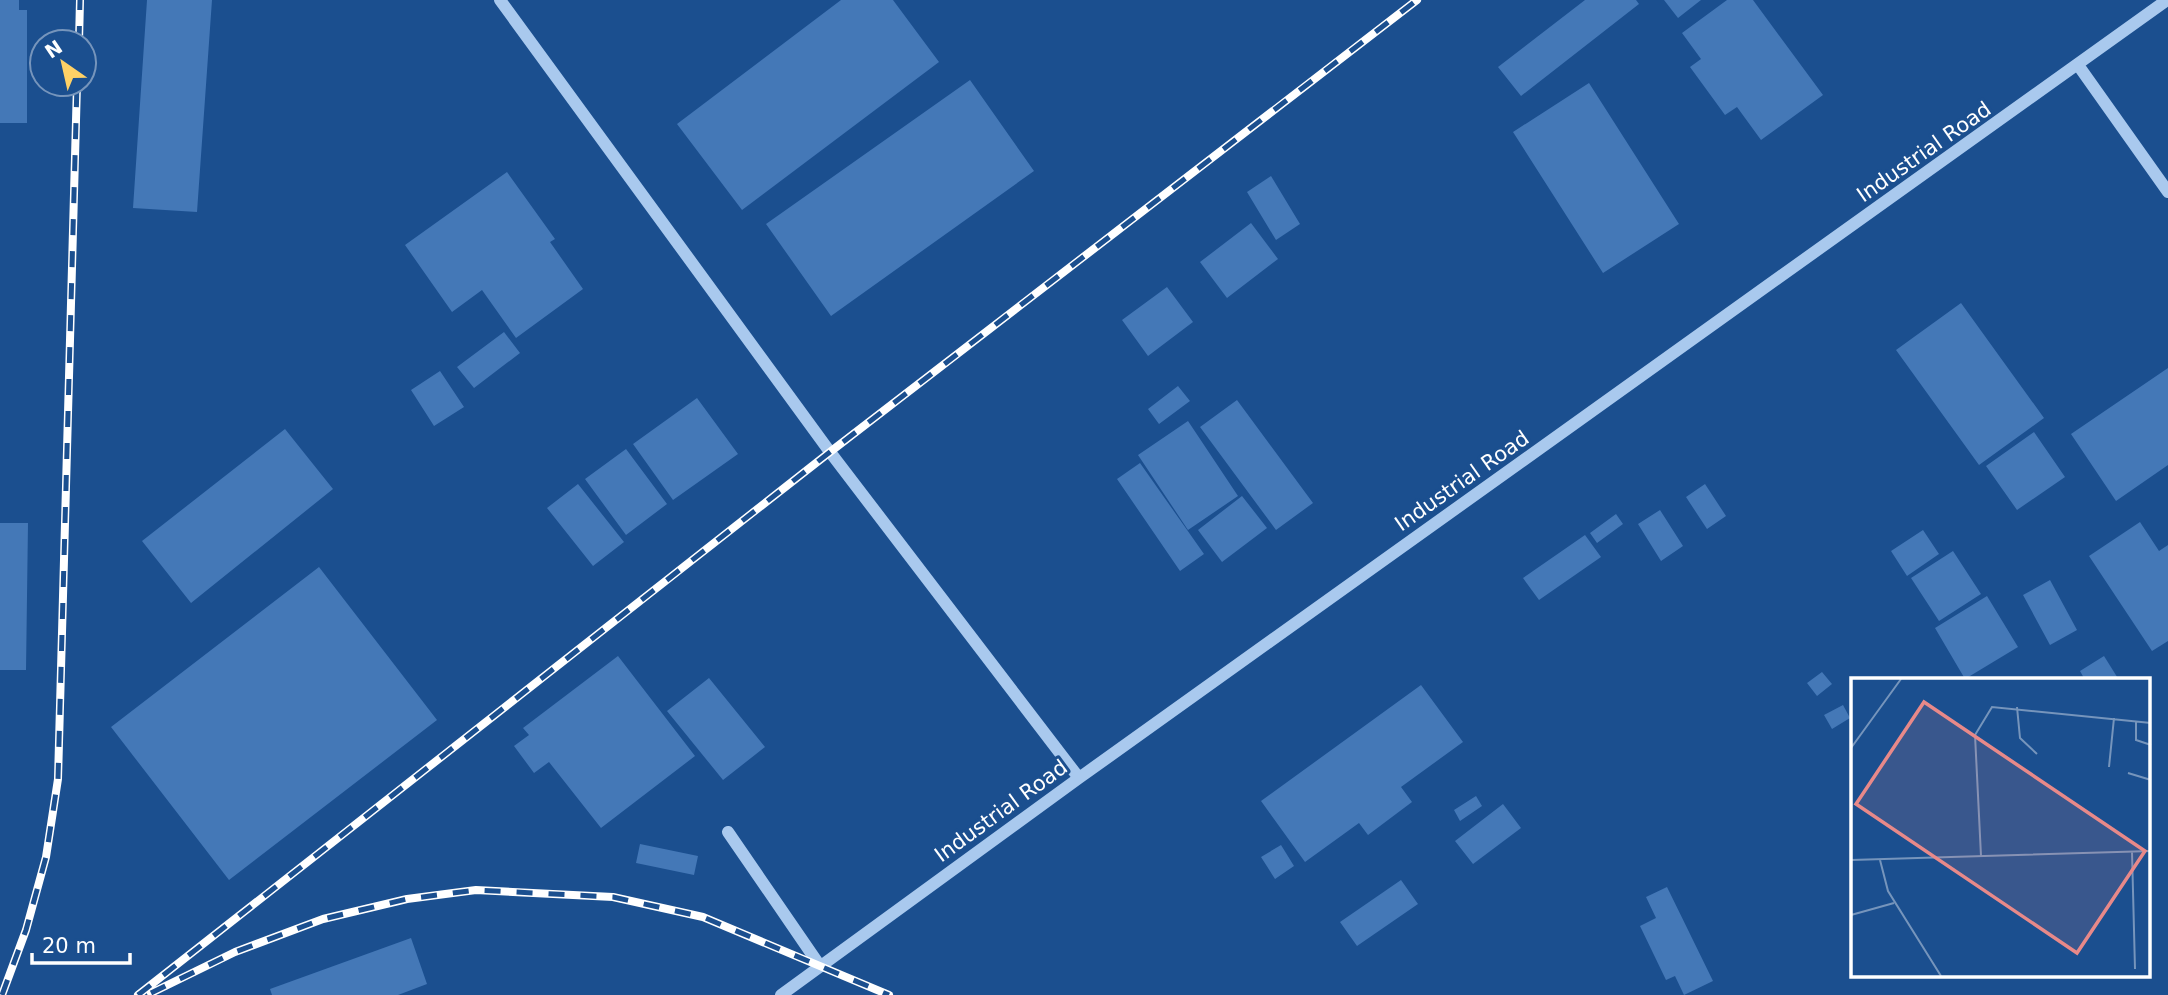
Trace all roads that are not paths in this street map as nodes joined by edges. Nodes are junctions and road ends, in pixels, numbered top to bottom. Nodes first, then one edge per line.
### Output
1 (500, 0) edge
2 (2167, 0) edge
3 (2078, 65) junction
4 (2168, 192) edge
5 (1079, 778) junction
6 (728, 832) dead end
7 (820, 966) junction
8 (781, 995) edge

1 - 5 street
2 - 3 street, Industrial Road
3 - 4 street
3 - 5 street, Industrial Road
5 - 7 street, Industrial Road
6 - 7 street
7 - 8 street, Industrial Road

